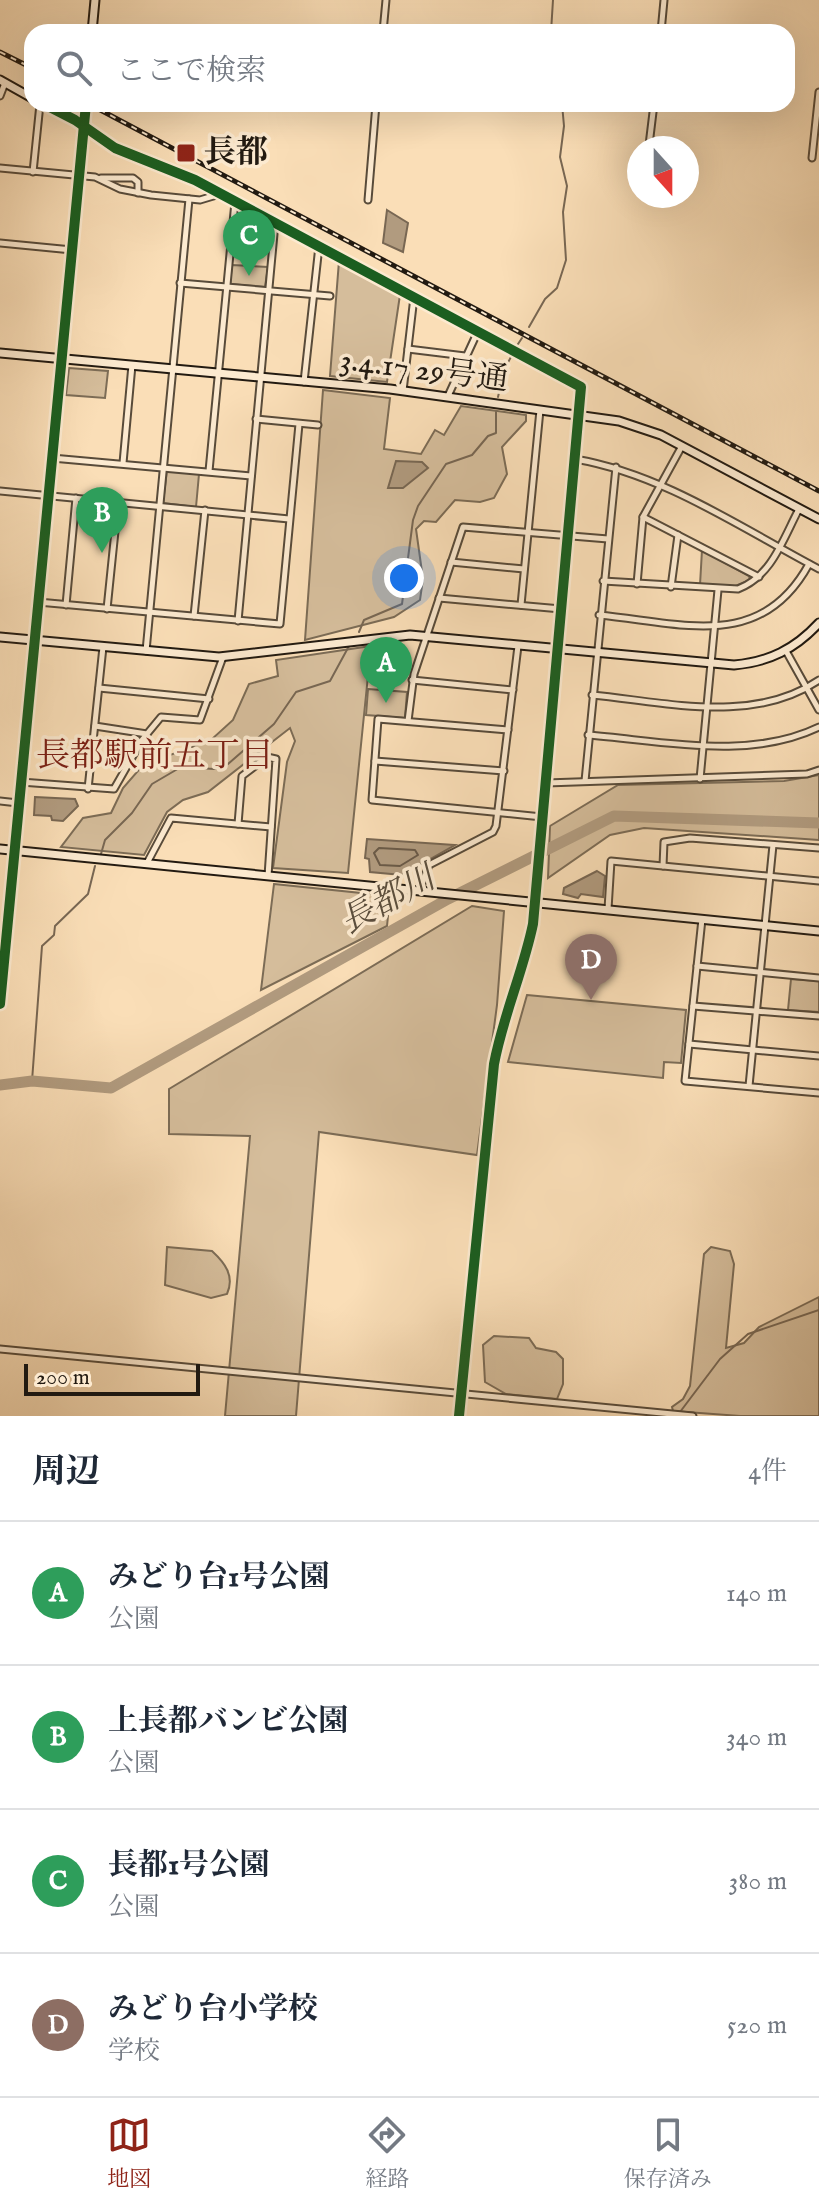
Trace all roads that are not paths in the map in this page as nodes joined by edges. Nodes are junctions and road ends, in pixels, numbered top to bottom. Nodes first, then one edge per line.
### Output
1 (95, 0) edge
2 (386, 0) edge
3 (664, 0) edge
4 (93, 24) edge
5 (384, 24) edge
6 (662, 24) edge
7 (3, 82) edge
8 (819, 92) edge
9 (24, 94) edge
10 (0, 95) edge
11 (41, 112) edge
12 (57, 112) edge
13 (85, 112) edge
14 (375, 112) edge
15 (653, 112) edge
16 (83, 126) junction
17 (650, 136) edge
18 (812, 158) dead end
19 (0, 168) edge
20 (33, 172) junction
21 (78, 176) junction
22 (100, 178) junction
23 (138, 193) junction
24 (220, 194) junction
25 (189, 199) junction
26 (368, 200) dead end
27 (235, 202) junction
28 (275, 223) junction
29 (0, 243) edge
30 (319, 246) junction
31 (72, 250) junction
32 (180, 283) junction
33 (226, 287) junction
34 (269, 291) junction
35 (313, 294) junction
36 (330, 296) dead end
37 (414, 297) junction
38 (478, 331) junction
39 (408, 349) junction
40 (0, 353) edge
41 (465, 356) junction
42 (61, 359) junction
43 (132, 365) junction
44 (171, 369) junction
45 (218, 373) junction
46 (261, 377) junction
47 (304, 382) junction
48 (403, 391) junction
49 (448, 396) junction
50 (540, 409) junction
51 (579, 414) junction
52 (256, 419) junction
53 (299, 424) junction
54 (318, 425) dead end
55 (682, 446) junction
56 (51, 458) junction
57 (575, 459) junction
58 (123, 463) junction
59 (163, 466) junction
60 (616, 467) junction
61 (209, 471) junction
62 (251, 476) junction
63 (660, 485) junction
64 (0, 491) edge
65 (46, 496) junction
66 (76, 498) junction
67 (118, 502) junction
68 (159, 506) junction
69 (799, 509) junction
70 (205, 510) junction
71 (247, 514) junction
72 (643, 517) junction
73 (289, 519) junction
74 (819, 519) edge
75 (528, 532) junction
76 (678, 535) junction
77 (568, 536) junction
78 (608, 539) junction
79 (779, 548) junction
80 (451, 562) junction
81 (809, 564) junction
82 (524, 569) junction
83 (819, 569) edge
84 (759, 577) junction
85 (603, 581) junction
86 (637, 584) junction
87 (671, 587) junction
88 (718, 590) junction
89 (439, 598) junction
90 (37, 602) junction
91 (66, 605) junction
92 (521, 605) junction
93 (107, 609) junction
94 (561, 609) junction
95 (149, 613) junction
96 (599, 615) junction
97 (194, 616) junction
98 (238, 621) junction
99 (819, 623) edge
100 (714, 626) junction
101 (0, 637) edge
102 (427, 637) junction
103 (34, 640) junction
104 (518, 646) junction
105 (103, 647) junction
106 (558, 650) junction
107 (146, 651) junction
108 (786, 651) junction
109 (595, 653) junction
110 (223, 657) junction
111 (710, 664) junction
112 (412, 680) junction
113 (819, 680) edge
114 (99, 688) junction
115 (807, 688) junction
116 (513, 690) junction
117 (592, 695) junction
118 (209, 699) junction
119 (706, 706) junction
120 (819, 710) edge
121 (408, 721) junction
122 (95, 726) junction
123 (819, 727) edge
124 (508, 730) junction
125 (147, 734) junction
126 (588, 735) junction
127 (703, 745) junction
128 (375, 761) junction
129 (819, 770) edge
130 (504, 771) junction
131 (700, 779) junction
132 (585, 781) junction
133 (20, 782) junction
134 (545, 783) junction
135 (88, 789) junction
136 (0, 801) edge
137 (18, 803) junction
138 (499, 813) junction
139 (542, 817) junction
140 (238, 824) junction
141 (271, 827) junction
142 (773, 845) junction
143 (819, 848) edge
144 (0, 849) edge
145 (14, 850) junction
146 (146, 864) junction
147 (663, 866) junction
148 (268, 876) junction
149 (772, 876) junction
150 (819, 881) edge
151 (420, 890) junction
152 (535, 902) junction
153 (608, 909) junction
154 (702, 919) junction
155 (766, 926) junction
156 (819, 931) edge
157 (697, 966) junction
158 (761, 972) junction
159 (819, 978) edge
160 (0, 1004) edge
161 (693, 1006) junction
162 (757, 1010) junction
163 (819, 1016) edge
164 (689, 1044) junction
165 (752, 1050) junction
166 (819, 1056) edge
167 (749, 1087) junction
168 (819, 1093) edge
169 (0, 1349) edge
170 (461, 1395) junction
171 (459, 1416) edge
172 (693, 1416) edge

1 - 4 street
2 - 5 street
3 - 6 street
7 - 9 street
7 - 10 street
8 - 18 street
11 - 20 street
12 - 16 street
13 - 16 street
14 - 26 street
15 - 17 street
16 - 21 street
16 - 24 street
19 - 20 street
20 - 21 street
21 - 22 street
21 - 31 street
22 - 23 street
22 - 23 street
23 - 25 street
24 - 25 street
24 - 27 street
25 - 32 street
27 - 28 street
27 - 33 street
28 - 30 street
28 - 34 street
29 - 31 street
30 - 35 street
30 - 37 street
31 - 42 street
32 - 33 street
32 - 44 street
33 - 34 street
33 - 45 street
34 - 35 street
34 - 46 street
35 - 36 street
35 - 47 street
37 - 38 street
37 - 39 street
38 - 41 street
38 - 51 street
39 - 41 street
39 - 48 street
40 - 42 street, 3.4.17 29号通
41 - 49 street
42 - 43 street, 3.4.17 29号通
42 - 56 street
43 - 44 street, 3.4.17 29号通
43 - 58 street
44 - 45 street, 3.4.17 29号通
44 - 59 street
45 - 46 street, 3.4.17 29号通
45 - 61 street
46 - 47 street, 3.4.17 29号通
46 - 52 street
47 - 48 street, 3.4.17 29号通
48 - 49 street, 3.4.17 29号通
49 - 50 street, 3.4.17 29号通
50 - 51 street, 3.4.17 29号通
50 - 75 street
51 - 55 street, 3.4.17 29号通
51 - 57 street
52 - 53 street
52 - 62 street
53 - 54 street
53 - 73 street
55 - 63 street
55 - 69 street, 3.4.17 29号通
56 - 58 street
56 - 65 street
57 - 60 street
57 - 77 street
58 - 59 street
59 - 61 street
59 - 68 street
60 - 63 street
60 - 78 street
61 - 62 street
62 - 71 street
63 - 72 street
63 - 79 street
64 - 65 street
65 - 66 street
65 - 90 street
66 - 67 street
66 - 91 street
67 - 68 street
67 - 93 street
68 - 70 street
68 - 95 street
69 - 74 street, 3.4.17 29号通
69 - 79 street
70 - 71 street
70 - 97 street
71 - 73 street
71 - 98 street
72 - 76 street
72 - 86 street
73 - 98 street
75 - 77 street
75 - 80 street
75 - 82 street
76 - 84 street
76 - 87 street
77 - 78 street
77 - 94 street
78 - 85 street
79 - 81 street
79 - 84 street
80 - 82 street
80 - 89 street
81 - 83 street
81 - 100 street
82 - 92 street
84 - 88 street
85 - 86 street
85 - 96 street
86 - 87 street
87 - 88 street
88 - 100 street
89 - 92 street
89 - 102 street
90 - 91 street
90 - 103 street
91 - 93 street
92 - 94 street
93 - 95 street
94 - 106 street
95 - 97 street
95 - 107 street
96 - 100 street
96 - 109 street
97 - 98 street
99 - 108 street
100 - 111 street
101 - 103 street
102 - 104 street
102 - 110 street
102 - 112 street
103 - 105 street
103 - 133 street
104 - 106 street
104 - 116 street
105 - 107 street
105 - 114 street
106 - 109 street
106 - 134 street
107 - 110 street
108 - 111 street
108 - 115 street
109 - 111 street
109 - 117 street
110 - 118 street
111 - 119 street
112 - 116 street
112 - 121 street
113 - 115 street
114 - 118 street
114 - 122 street
115 - 119 street
115 - 120 street
116 - 124 street
117 - 119 street
117 - 126 street
118 - 125 street
119 - 127 street
121 - 124 street
121 - 128 street
122 - 125 street
122 - 135 street
123 - 127 street
124 - 130 street
125 - 135 street
126 - 127 street
126 - 132 street
127 - 131 street
128 - 130 street
128 - 138 street
129 - 131 street
130 - 138 street
131 - 132 street
132 - 134 street
133 - 135 street
133 - 137 street
134 - 139 street
136 - 137 street
137 - 145 street
138 - 139 street
138 - 151 street
139 - 152 street
140 - 141 street
140 - 141 street
140 - 146 street
141 - 148 street
142 - 143 street
142 - 147 street
142 - 149 street
144 - 145 street
145 - 146 street
145 - 160 street
146 - 148 street
147 - 149 street
147 - 153 street
148 - 151 street
149 - 150 street
149 - 155 street
151 - 152 street
152 - 153 street
152 - 170 street
153 - 154 street
154 - 155 street
154 - 157 street
155 - 156 street
155 - 158 street
157 - 158 street
157 - 161 street
158 - 159 street
158 - 162 street
161 - 162 street
161 - 164 street
162 - 163 street
162 - 165 street
164 - 165 street
164 - 167 street
165 - 166 street
165 - 167 street
167 - 168 street
169 - 170 street
170 - 171 street
170 - 172 street

